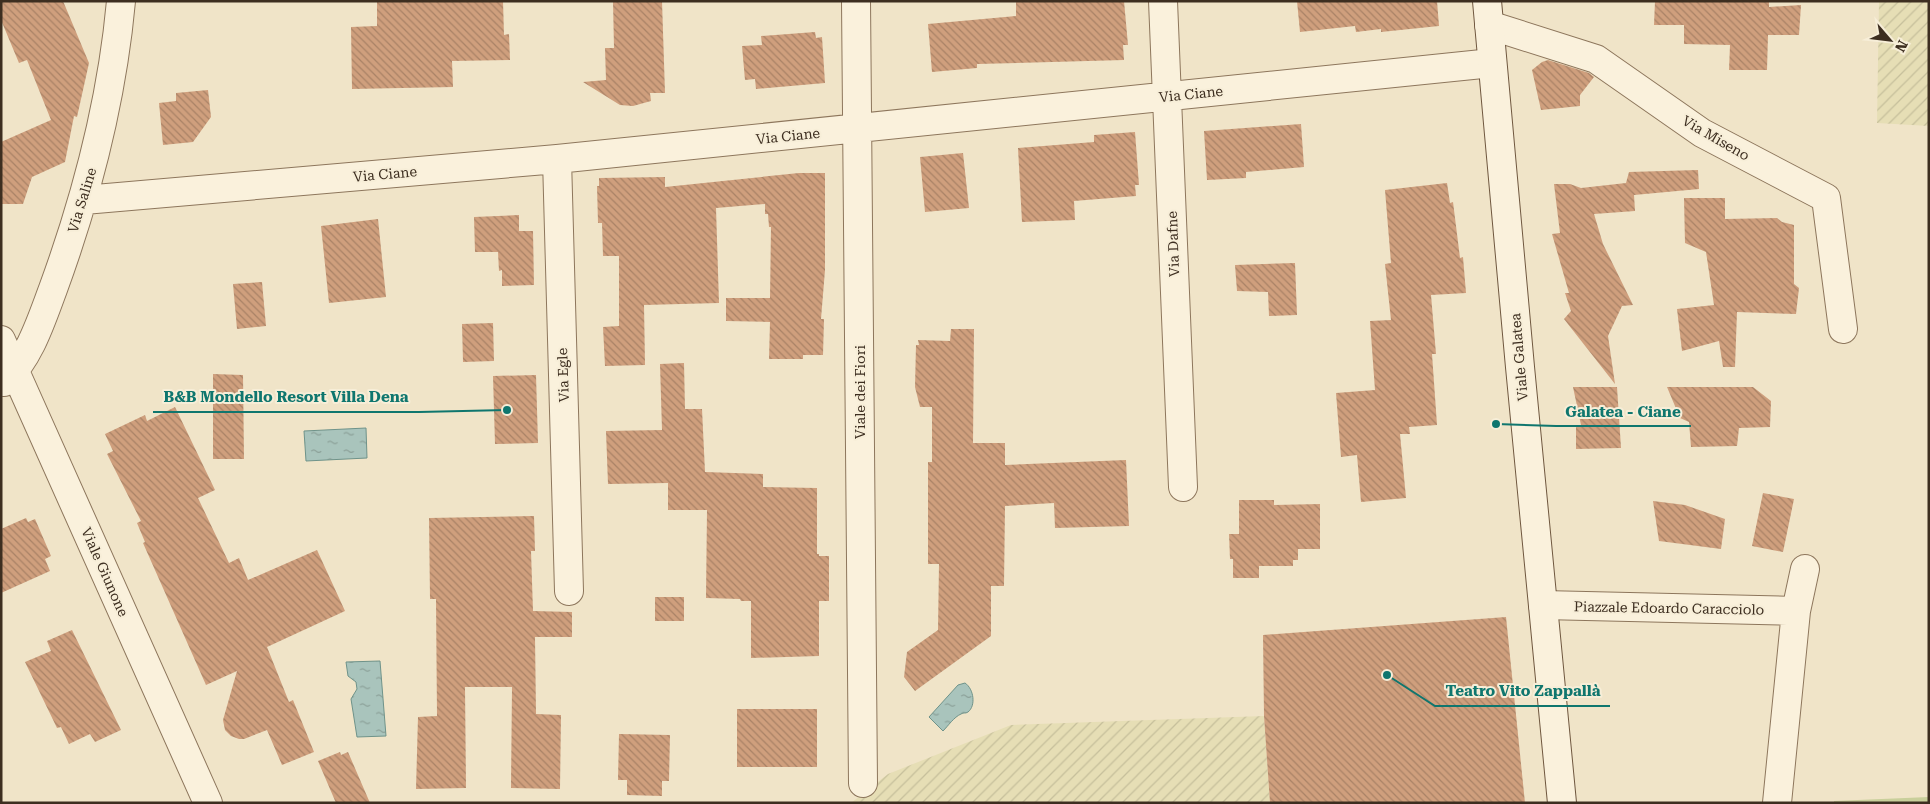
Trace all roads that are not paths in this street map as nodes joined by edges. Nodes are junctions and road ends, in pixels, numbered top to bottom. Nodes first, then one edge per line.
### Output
1 (121, 1) edge
2 (856, 1) edge
3 (1163, 1) edge
4 (1488, 13) edge
5 (1492, 62) junction
6 (1166, 97) junction
7 (858, 129) junction
8 (557, 159) junction
9 (84, 200) junction
10 (1843, 328) dead end
11 (1, 340) edge
12 (8, 378) edge
13 (1183, 487) dead end
14 (1805, 569) dead end
15 (569, 591) dead end
16 (1543, 605) junction
17 (1796, 611) junction
18 (863, 782) dead end
19 (208, 803) edge
20 (1562, 803) edge
21 (1777, 803) edge

1 - 9 street, Via Saline
2 - 7 street, Viale dei Fiori
3 - 6 street, Via Dafne
4 - 5 street, Viale Galatea
4 - 10 street, Via Miseno
5 - 6 street, Via Ciane
5 - 16 street, Viale Galatea
6 - 7 street, Via Ciane
6 - 13 street, Via Dafne
7 - 8 street, Via Ciane
7 - 18 street, Viale dei Fiori
8 - 9 street, Via Ciane
8 - 15 street, Via Egle
9 - 12 street, Via Saline
11 - 12 street, Viale Giunone
12 - 19 street, Viale Giunone
14 - 17 street
16 - 17 street, Piazzale Edoardo Caracciolo
16 - 20 street, Viale Galatea
17 - 21 street

